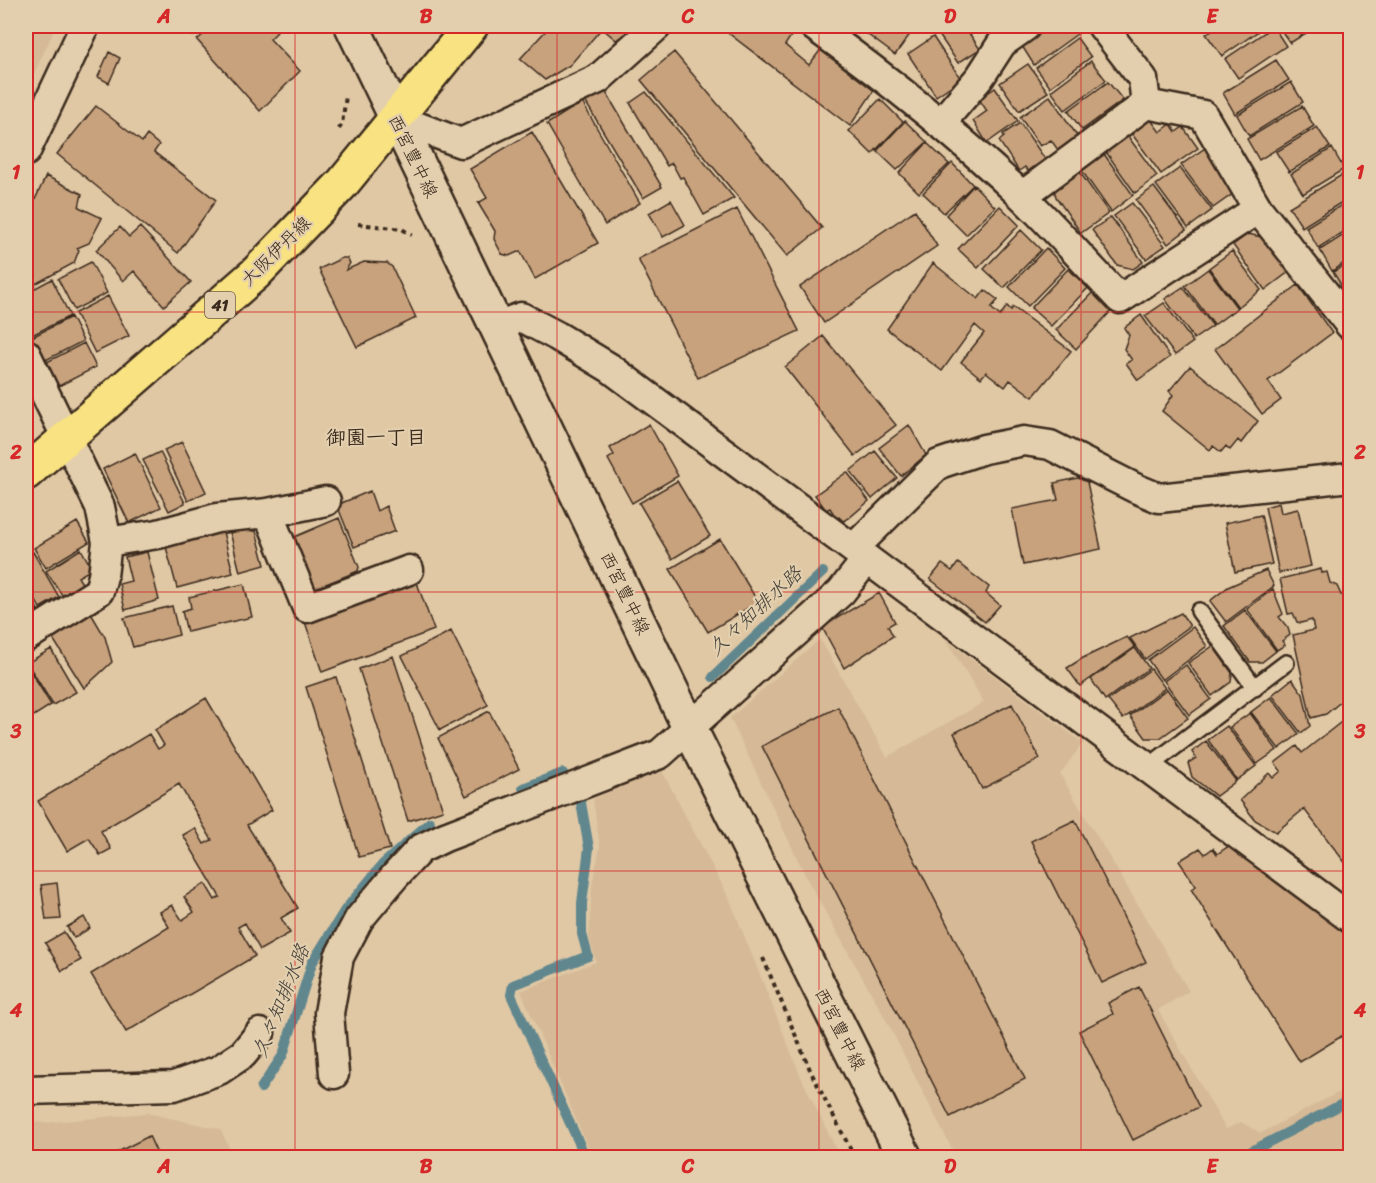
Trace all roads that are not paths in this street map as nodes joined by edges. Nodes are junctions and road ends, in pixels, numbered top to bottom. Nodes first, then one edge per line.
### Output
1 (85, 26) edge
2 (352, 26) edge
3 (471, 26) edge
4 (657, 26) edge
5 (814, 26) edge
6 (1026, 26) edge
7 (1102, 26) edge
8 (1146, 104) junction
9 (395, 118) junction
10 (940, 124) junction
11 (26, 151) edge
12 (1022, 196) junction
13 (1258, 209) junction
14 (1350, 325) edge
15 (497, 326) junction
16 (26, 354) edge
17 (36, 400) edge
18 (67, 437) junction
19 (26, 473) edge
20 (1350, 477) edge
21 (326, 501) dead end
22 (268, 513) junction
23 (107, 542) junction
24 (860, 553) junction
25 (409, 570) dead end
26 (1199, 611) dead end
27 (26, 637) edge
28 (1286, 663) dead end
29 (1255, 688) junction
30 (689, 727) junction
31 (1148, 767) junction
32 (1350, 918) edge
33 (260, 1033) dead end
34 (334, 1074) dead end
35 (26, 1090) edge
36 (905, 1158) edge

1 - 11 street
2 - 9 main road, 西宮豊中線
3 - 9 main road, 大阪伊丹線 / 41
4 - 9 street
5 - 10 street
6 - 10 street
7 - 8 street
8 - 12 street
8 - 13 street
9 - 15 main road, 西宮豊中線
9 - 18 main road, 大阪伊丹線 / 41
10 - 12 street
12 - 13 street
13 - 14 street
15 - 24 street
15 - 30 main road, 西宮豊中線
16 - 17 street
17 - 18 street
18 - 19 main road, 大阪伊丹線 / 41
18 - 23 street
20 - 24 street
21 - 22 street
22 - 23 street
22 - 25 street
23 - 27 street
24 - 30 street
24 - 31 street
26 - 29 lane
28 - 29 lane
29 - 31 lane
30 - 34 street
30 - 36 main road, 西宮豊中線
31 - 32 street
33 - 35 street

